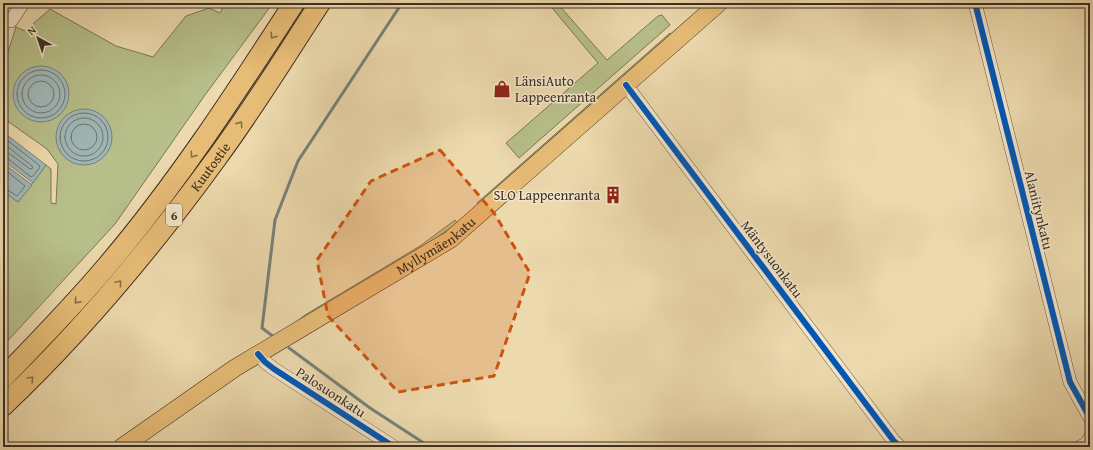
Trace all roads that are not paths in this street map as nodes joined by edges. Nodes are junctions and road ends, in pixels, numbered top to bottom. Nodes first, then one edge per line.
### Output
1 (23, 3) edge
2 (294, 3) edge
3 (320, 3) edge
4 (719, 3) edge
5 (975, 3) edge
6 (11, 22) dead end
7 (626, 85) junction
8 (258, 354) junction
9 (3, 378) edge
10 (3, 406) edge
11 (1090, 418) edge
12 (1090, 438) edge
13 (122, 447) edge
14 (394, 447) edge
15 (900, 447) edge
16 (1080, 447) edge

1 - 6 street
2 -> 9 highway, Kuutostie / 6
10 -> 3 highway, Kuutostie / 6
4 - 7 main road, Myllymäenkatu
5 - 11 street, Alaniitynkatu
7 - 8 main road, Myllymäenkatu
7 - 15 street, Mäntysuonkatu
8 - 13 main road, Myllymäenkatu
8 - 14 street, Palosuonkatu
12 - 16 street

